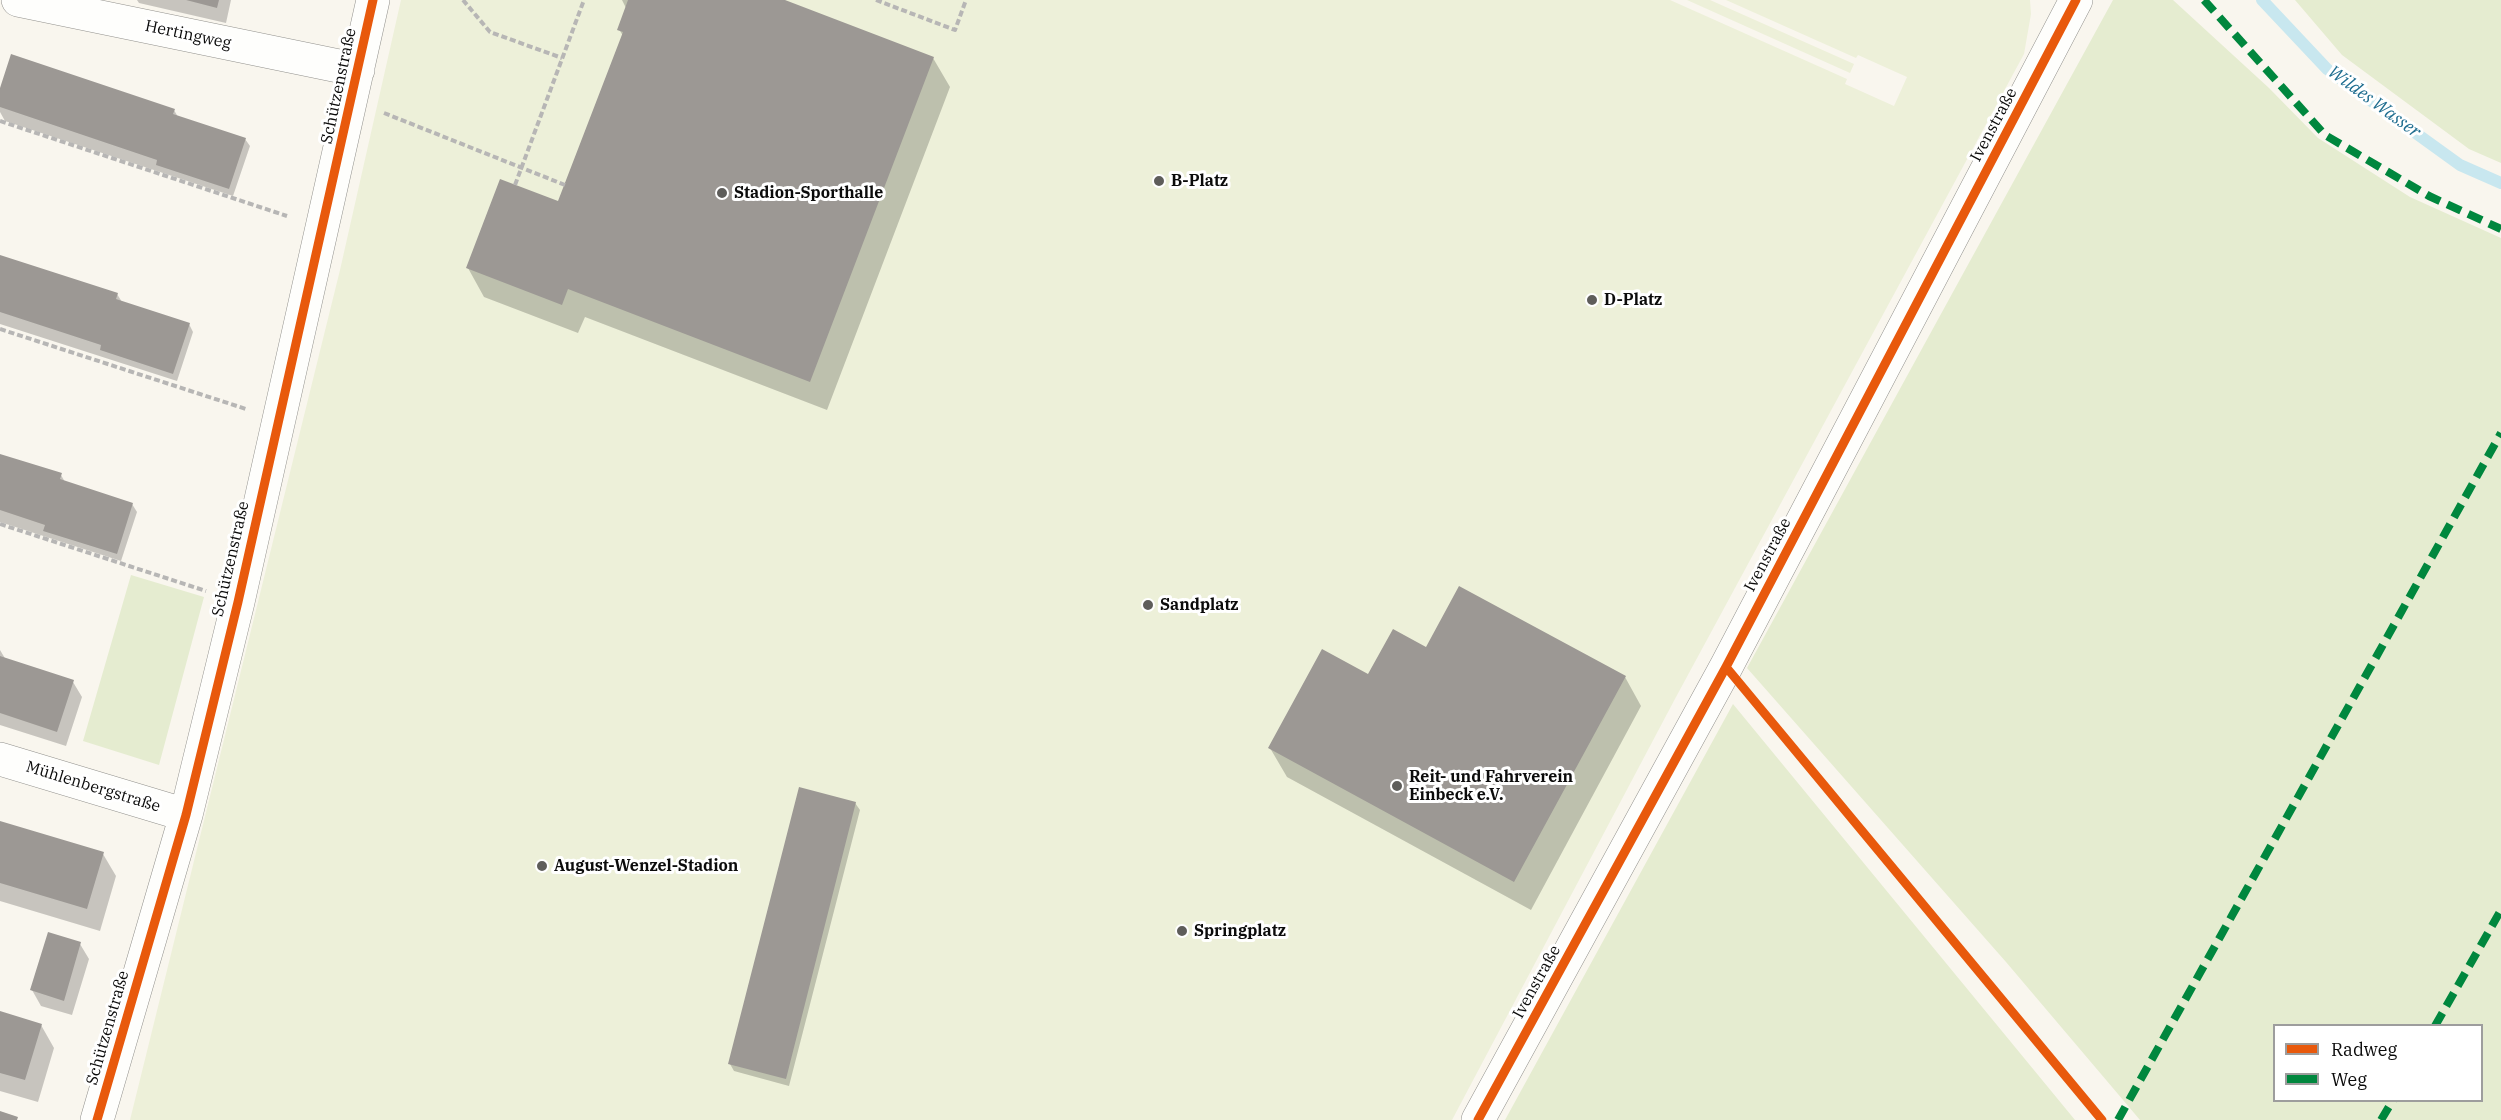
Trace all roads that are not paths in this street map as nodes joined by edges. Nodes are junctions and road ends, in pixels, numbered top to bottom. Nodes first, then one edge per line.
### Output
1 (4, 0) edge
2 (18, 0) edge
3 (373, 0) edge
4 (2076, 0) edge
5 (0, 14) edge
6 (358, 70) junction
7 (0, 759) edge
8 (186, 815) junction
9 (97, 1120) edge
10 (1478, 1120) edge

1 - 5 street
2 - 6 street, Hertingweg
3 - 6 street, Schützenstraße
4 - 10 street, Ivenstraße
6 - 8 street, Schützenstraße
7 - 8 street, Mühlenbergstraße
8 - 9 street, Schützenstraße

